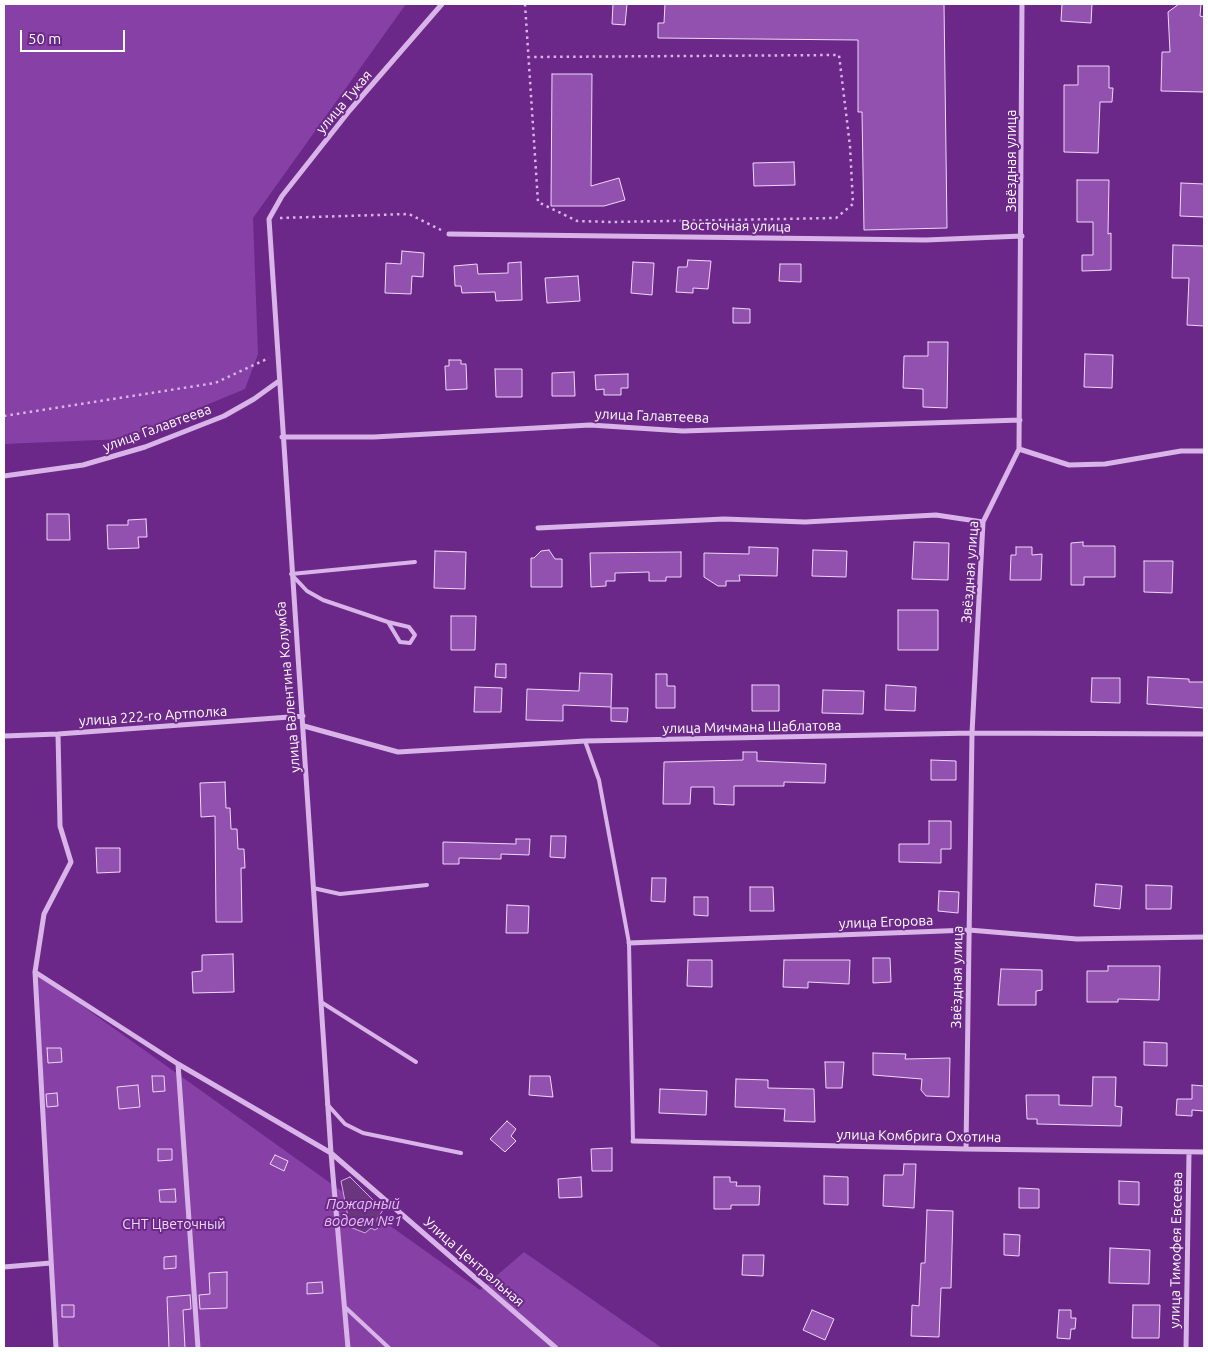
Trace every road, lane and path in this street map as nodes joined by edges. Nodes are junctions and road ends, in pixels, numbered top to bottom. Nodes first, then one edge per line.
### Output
1 (442, 4) edge
2 (525, 4) edge
3 (1022, 4) edge
4 (530, 57) junction
5 (268, 218) junction
6 (449, 234) joint
7 (1022, 236) junction
8 (277, 354) junction
9 (279, 381) junction
10 (4, 416) edge
11 (1020, 420) junction
12 (282, 437) junction
13 (1019, 449) junction
14 (1204, 451) edge
15 (4, 476) edge
16 (983, 522) junction
17 (538, 528) dead end
18 (415, 562) dead end
19 (291, 574) junction
20 (388, 622) junction
21 (303, 716) junction
22 (304, 726) junction
23 (972, 733) junction
24 (58, 734) junction
25 (1204, 734) edge
26 (4, 736) edge
27 (585, 741) junction
28 (427, 885) dead end
29 (313, 888) junction
30 (969, 930) junction
31 (1204, 937) edge
32 (629, 943) junction
33 (35, 972) junction
34 (321, 1002) junction
35 (416, 1062) dead end
36 (178, 1064) junction
37 (328, 1104) junction
38 (633, 1141) joint
39 (966, 1149) junction
40 (1204, 1152) edge
41 (331, 1153) junction
42 (461, 1153) dead end
43 (1189, 1153) junction
44 (51, 1263) junction
45 (4, 1267) edge
46 (346, 1308) junction
47 (56, 1348) edge
48 (198, 1348) edge
49 (348, 1348) edge
50 (390, 1348) edge
51 (556, 1348) edge
52 (1186, 1348) edge

1 - 5 street, улица Тукая
2 - 4 path
3 - 7 street, Звёздная улица
4 - 4 path
5 - 6 path
5 - 8 street, улица Валентина Колумба
6 - 7 street, Восточная улица
7 - 11 street, Звёздная улица
8 - 9 street, улица Валентина Колумба
8 - 10 path
9 - 12 street, улица Валентина Колумба
9 - 15 street, улица Галавтеева
11 - 12 street, улица Галавтеева
11 - 13 street, Звёздная улица
12 - 19 street, улица Валентина Колумба
13 - 14 street
13 - 16 street, Звёздная улица
16 - 17 street
16 - 23 street, Звёздная улица
18 - 19 lane
19 - 20 lane
19 - 21 street, улица Валентина Колумба
20 - 20 lane
21 - 22 street, улица Валентина Колумба
21 - 24 street, улица 222-го Артполка
22 - 27 street, улица Мичмана Шаблатова
22 - 29 street, улица Валентина Колумба
23 - 25 street, улица Мичмана Шаблатова
23 - 27 street, улица Мичмана Шаблатова
23 - 30 street, Звёздная улица
24 - 26 street, улица 222-го Артполка
24 - 33 street
27 - 32 lane
28 - 29 lane
29 - 34 street, улица Валентина Колумба
30 - 31 street, улица Егорова
30 - 32 street, улица Егорова
30 - 39 street, Звёздная улица
32 - 38 lane
33 - 36 street, Улица Центральная
33 - 44 street
34 - 35 lane
34 - 37 street, улица Валентина Колумба
36 - 41 street, Улица Центральная
36 - 48 street
37 - 41 street, улица Валентина Колумба
37 - 42 lane
38 - 39 street, улица Комбрига Охотина
39 - 43 street, улица Комбрига Охотина
40 - 43 street, улица Комбрига Охотина
41 - 46 street, улица Валентина Колумба
41 - 51 street, Улица Центральная
43 - 52 street, улица Тимофея Евсеева
44 - 45 street
44 - 47 street
46 - 49 street, улица Валентина Колумба
46 - 50 lane

